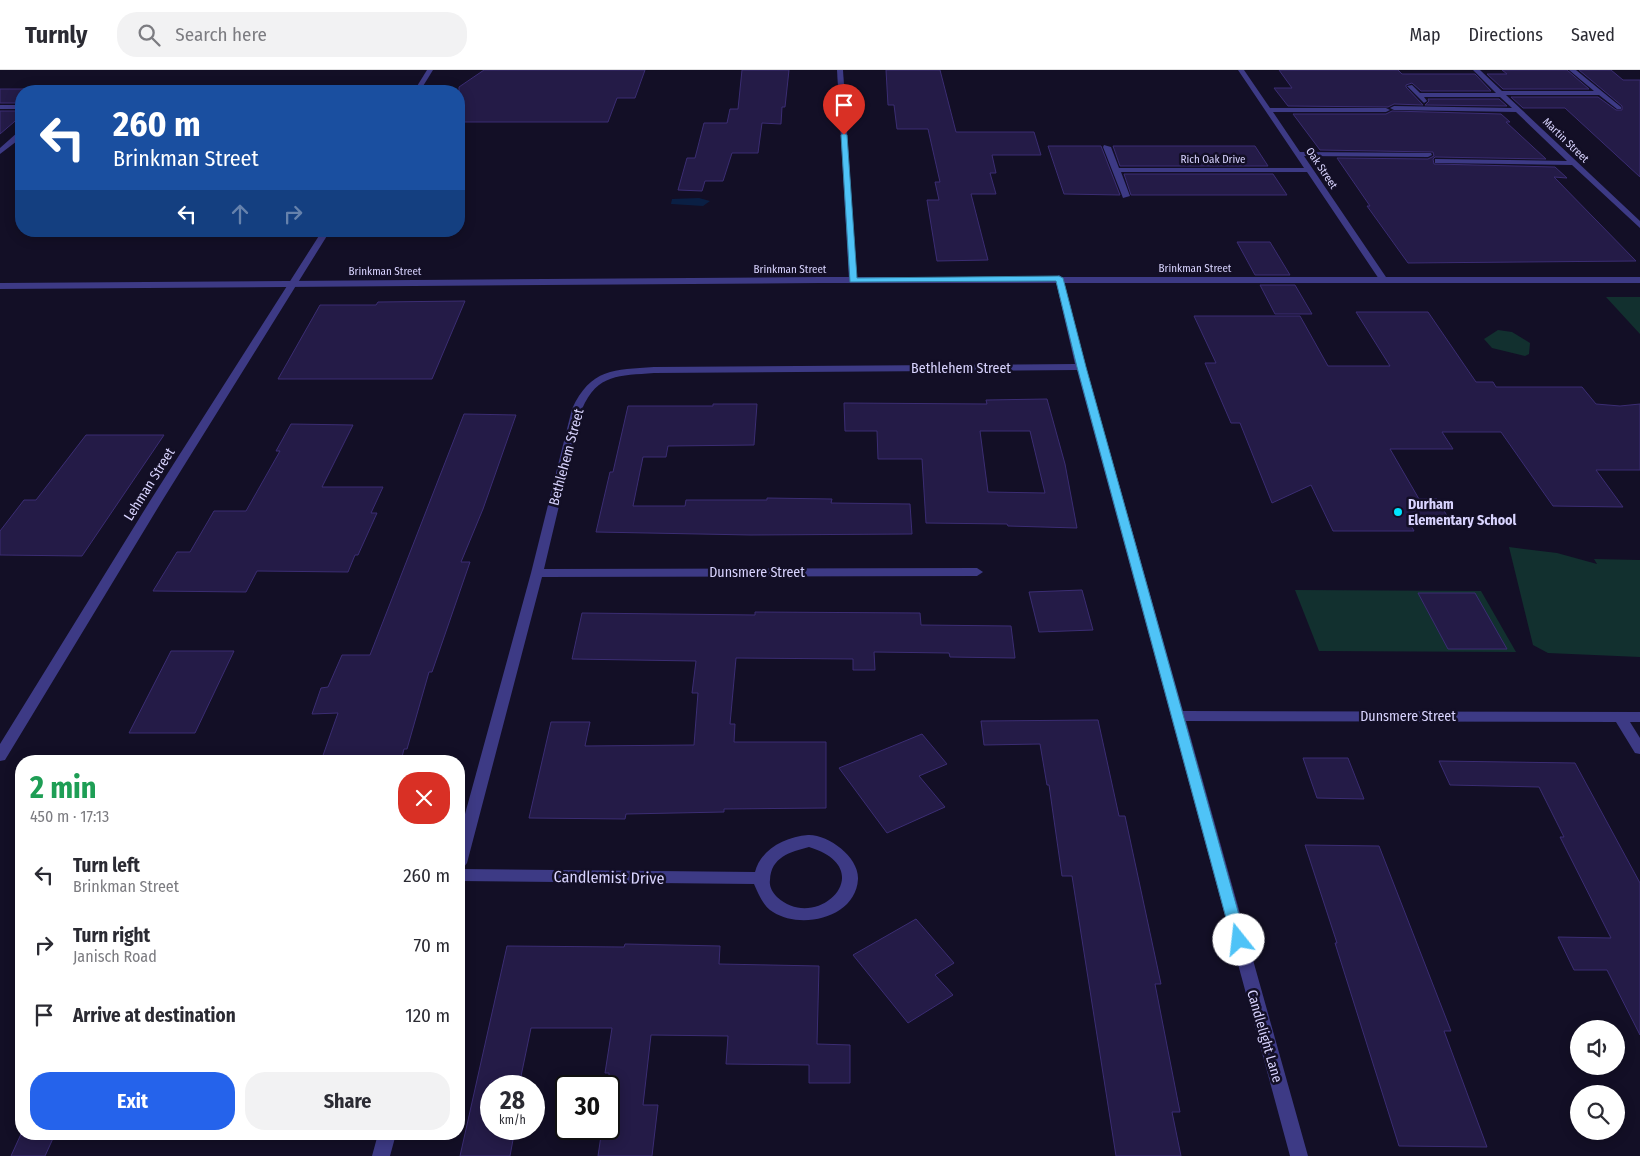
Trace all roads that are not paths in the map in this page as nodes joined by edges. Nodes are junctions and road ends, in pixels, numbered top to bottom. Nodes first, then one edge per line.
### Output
1 (430, 70) edge
2 (840, 70) edge
3 (1241, 70) edge
4 (1476, 70) edge
5 (1572, 70) edge
6 (421, 85) edge
7 (1410, 86) dead end
8 (1600, 93) junction
9 (1501, 94) junction
10 (1418, 95) junction
11 (1428, 105) dead end
12 (0, 107) edge
13 (15, 107) edge
14 (1618, 108) dead end
15 (1268, 110) junction
16 (1518, 110) junction
17 (15, 139) edge
18 (1107, 147) dead end
19 (0, 152) edge
20 (1299, 154) junction
21 (1428, 155) dead end
22 (1438, 161) dead end
23 (1574, 163) junction
24 (1116, 170) junction
25 (1310, 170) junction
26 (1126, 196) dead end
27 (1640, 226) edge
28 (322, 237) edge
29 (1059, 278) junction
30 (853, 280) junction
31 (1384, 280) junction
32 (1640, 280) edge
33 (294, 282) junction
34 (0, 286) edge
35 (1081, 367) junction
36 (977, 572) dead end
37 (536, 573) junction
38 (1176, 716) junction
39 (1620, 717) junction
40 (1640, 718) edge
41 (1640, 749) edge
42 (0, 756) edge
43 (465, 840) edge
44 (465, 875) edge
45 (760, 878) junction
46 (385, 1140) edge
47 (381, 1156) edge
48 (1299, 1156) edge

1 - 6 street
2 - 30 street
3 - 15 street, Oak Street
4 - 9 street, Martin Street
5 - 8 street
7 - 10 street
8 - 9 street
8 - 14 street
9 - 10 street
9 - 16 street, Martin Street
10 - 11 street
12 - 13 street
15 - 16 street
15 - 20 street, Oak Street
16 - 23 street, Martin Street
17 - 19 street
18 - 24 street
20 - 21 street
20 - 25 street, Oak Street
22 - 23 street
23 - 27 street, Martin Street
24 - 25 street, Rich Oak Drive
24 - 26 street
25 - 31 street, Oak Street
28 - 33 street, Lehman Street
29 - 30 street, Brinkman Street
29 - 31 street, Brinkman Street
29 - 35 street, Candlelight Lane
30 - 33 street, Brinkman Street
31 - 32 street, Brinkman Street
33 - 34 street, Brinkman Street
33 - 42 street, Lehman Street
35 - 37 street, Bethlehem Street
35 - 38 street, Candlelight Lane
36 - 37 street, Dunsmere Street
37 - 43 street, Bethlehem Street
38 - 39 street, Dunsmere Street
38 - 48 street, Candlelight Lane
39 - 40 street, Dunsmere Street
39 - 41 street
44 - 45 street, Candlemist Drive
45 - 45 street
46 - 47 street

